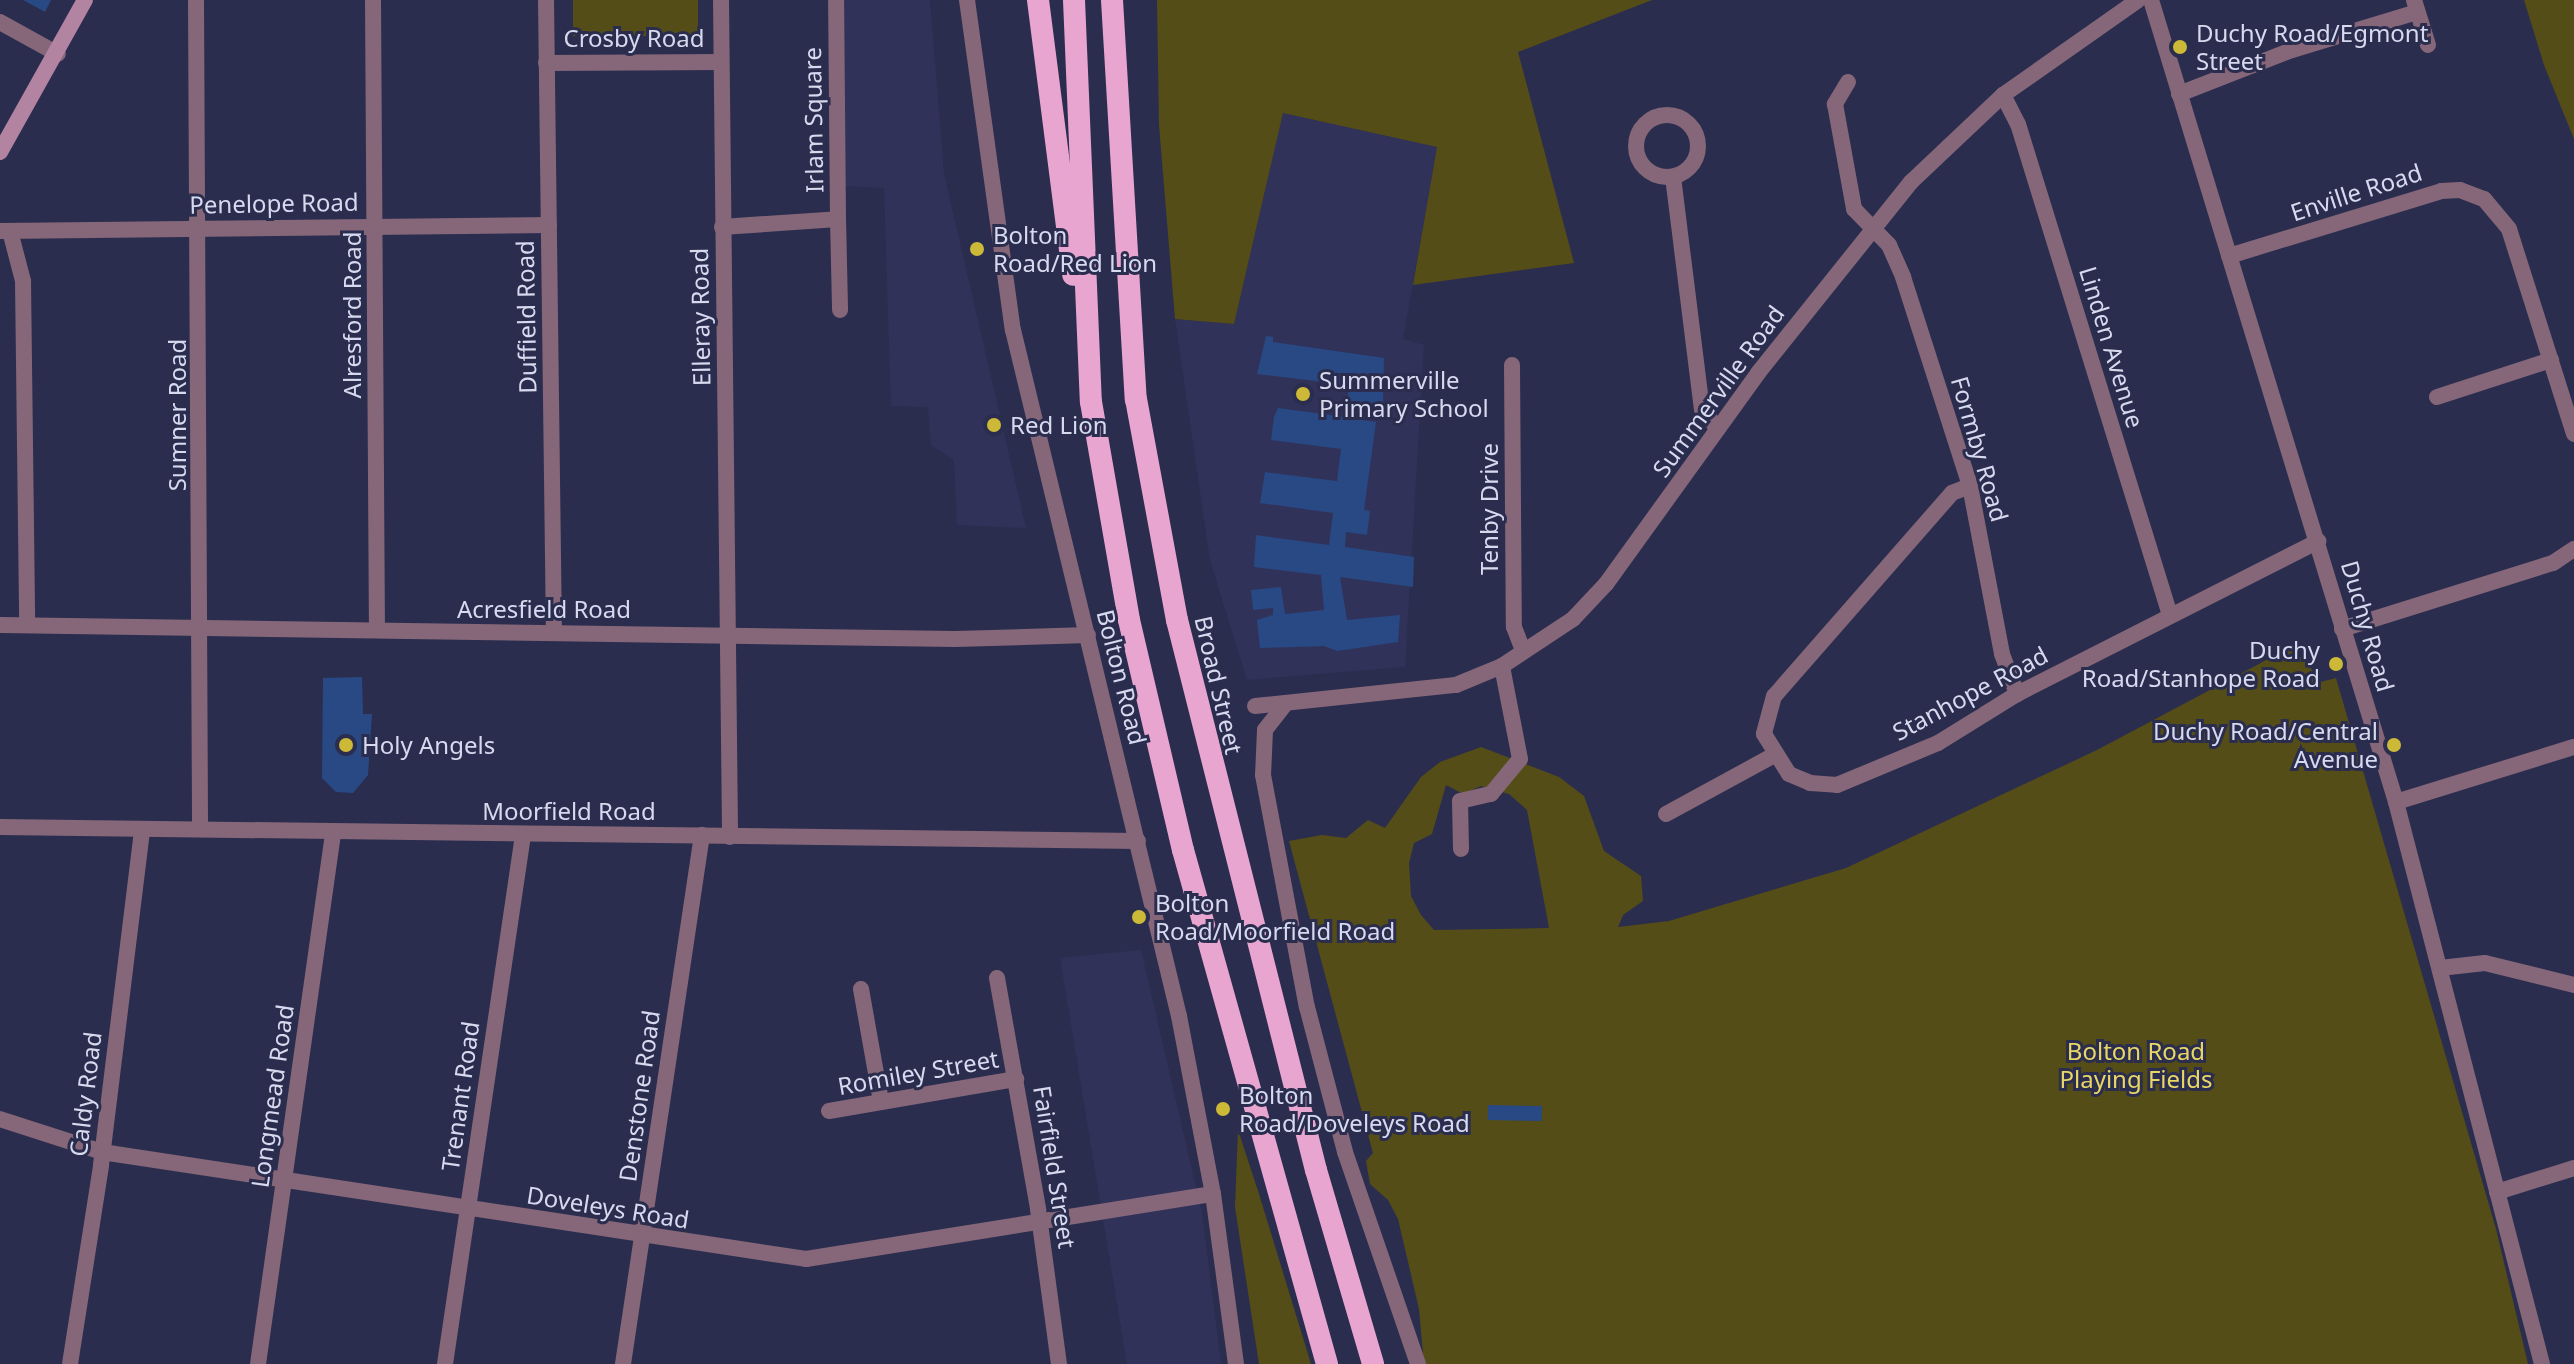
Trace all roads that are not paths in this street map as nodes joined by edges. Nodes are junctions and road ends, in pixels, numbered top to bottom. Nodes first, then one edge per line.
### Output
1 (85, 0) edge
2 (196, 0) edge
3 (373, 0) edge
4 (546, 0) edge
5 (721, 0) edge
6 (836, 0) edge
7 (967, 0) edge
8 (1038, 0) edge
9 (1074, 0) edge
10 (1112, 0) edge
11 (2138, 0) edge
12 (2151, 0) edge
13 (2416, 6) edge
14 (0, 22) edge
15 (2428, 45) dead end
16 (58, 54) junction
17 (721, 62) junction
18 (546, 63) junction
19 (1848, 82) dead end
20 (2179, 94) junction
21 (2003, 95) junction
22 (0, 152) edge
23 (1673, 177) dead end
24 (838, 219) junction
25 (549, 225) junction
26 (375, 226) junction
27 (722, 227) junction
28 (1871, 227) junction
29 (199, 228) junction
30 (5, 231) edge
31 (2229, 256) junction
32 (840, 310) dead end
33 (2551, 360) junction
34 (1512, 365) dead end
35 (2437, 397) dead end
36 (1091, 402) junction
37 (1717, 428) junction
38 (2574, 434) edge
39 (1970, 486) junction
40 (2318, 541) junction
41 (2574, 549) edge
42 (2170, 615) junction
43 (0, 625) edge
44 (27, 625) junction
45 (202, 626) junction
46 (2342, 629) junction
47 (377, 630) junction
48 (554, 633) junction
49 (729, 634) junction
50 (1088, 635) junction
51 (1523, 650) junction
52 (1502, 666) junction
53 (2017, 694) junction
54 (1287, 702) junction
55 (1255, 706) dead end
56 (2574, 747) edge
57 (1774, 755) junction
58 (2396, 802) junction
59 (1666, 814) dead end
60 (0, 827) edge
61 (200, 829) junction
62 (142, 830) junction
63 (333, 834) junction
64 (523, 835) junction
65 (702, 835) junction
66 (730, 837) junction
67 (1138, 841) junction
68 (1461, 849) dead end
69 (2440, 968) junction
70 (997, 978) dead end
71 (2574, 985) edge
72 (861, 989) dead end
73 (1016, 1079) junction
74 (881, 1101) junction
75 (829, 1111) dead end
76 (0, 1119) edge
77 (102, 1152) junction
78 (2574, 1168) edge
79 (285, 1181) junction
80 (2497, 1192) junction
81 (1213, 1194) junction
82 (468, 1208) junction
83 (1041, 1222) junction
84 (642, 1238) junction
85 (70, 1364) edge
86 (258, 1364) edge
87 (445, 1364) edge
88 (623, 1364) edge
89 (1059, 1364) edge
90 (1236, 1364) edge
91 (1327, 1364) edge
92 (1373, 1364) edge
93 (1418, 1364) edge
94 (2542, 1364) edge

1 - 16 main road
2 - 29 street, Sumner Road
3 - 26 street, Alresford Road
4 - 18 street, Duffield Road
5 - 17 street, Elleray Road
6 - 24 street, Irlam Square
7 - 50 street, Bolton Road
8 - 36 highway
9 - 36 highway
10 - 92 highway, Broad Street
11 - 21 street, Summerville Road
12 - 20 street, Duchy Road
13 - 15 street
13 - 20 street
14 - 16 street
16 - 22 main road
17 - 18 street, Crosby Road
17 - 27 street, Elleray Road
18 - 25 street, Duffield Road
19 - 28 street, Formby Road
20 - 31 street, Duchy Road
21 - 28 street, Summerville Road
21 - 42 street, Linden Avenue
23 - 37 street
24 - 27 street, Irlam Square
24 - 32 street
25 - 26 street, Penelope Road
25 - 48 street, Duffield Road
26 - 29 street, Penelope Road
26 - 47 street, Alresford Road
27 - 49 street, Elleray Road
28 - 37 street, Summerville Road
28 - 39 street, Formby Road
29 - 30 street, Penelope Road
29 - 45 street, Sumner Road
30 - 44 street
31 - 33 street, Enville Road
31 - 40 street, Duchy Road
33 - 35 street
33 - 38 street, Enville Road
34 - 51 street, Tenby Drive
36 - 91 highway
37 - 51 street, Summerville Road
39 - 53 street, Formby Road
39 - 57 street
40 - 42 street, Stanhope Road
40 - 46 street, Duchy Road
41 - 46 street
42 - 53 street, Stanhope Road
43 - 44 street, Acresfield Road
44 - 45 street, Acresfield Road
45 - 47 street, Acresfield Road
45 - 61 street, Sumner Road
46 - 58 street, Duchy Road
47 - 48 street, Acresfield Road
48 - 49 street, Acresfield Road
49 - 50 street, Acresfield Road
49 - 66 street, Elleray Road
50 - 67 street, Bolton Road
51 - 52 street, Summerville Road
52 - 54 street, Summerville Road
52 - 68 street
53 - 57 street, Stanhope Road
54 - 55 street, Summerville Road
54 - 93 street
56 - 58 street
57 - 59 street
58 - 69 street, Duchy Road
60 - 62 street, Moorfield Road
61 - 62 street, Moorfield Road
61 - 63 street, Moorfield Road
62 - 77 street, Caldy Road
63 - 64 street, Moorfield Road
63 - 79 street, Longmead Road
64 - 65 street, Moorfield Road
64 - 82 street, Trenant Road
65 - 66 street, Moorfield Road
65 - 84 street, Denstone Road
66 - 67 street, Moorfield Road
67 - 81 street, Bolton Road
69 - 71 street
69 - 80 street, Duchy Road
70 - 73 street, Fairfield Street
72 - 74 street
73 - 74 street, Romiley Street
73 - 83 street, Fairfield Street
74 - 75 street, Romiley Street
76 - 77 street, Doveleys Road
77 - 79 street, Doveleys Road
77 - 85 street, Caldy Road
78 - 80 street
79 - 82 street, Doveleys Road
79 - 86 street, Longmead Road
80 - 94 street, Duchy Road
81 - 83 street, Doveleys Road
81 - 90 street, Bolton Road
82 - 84 street, Doveleys Road
82 - 87 street, Trenant Road
83 - 84 street, Doveleys Road
83 - 89 street, Fairfield Street
84 - 88 street, Denstone Road

